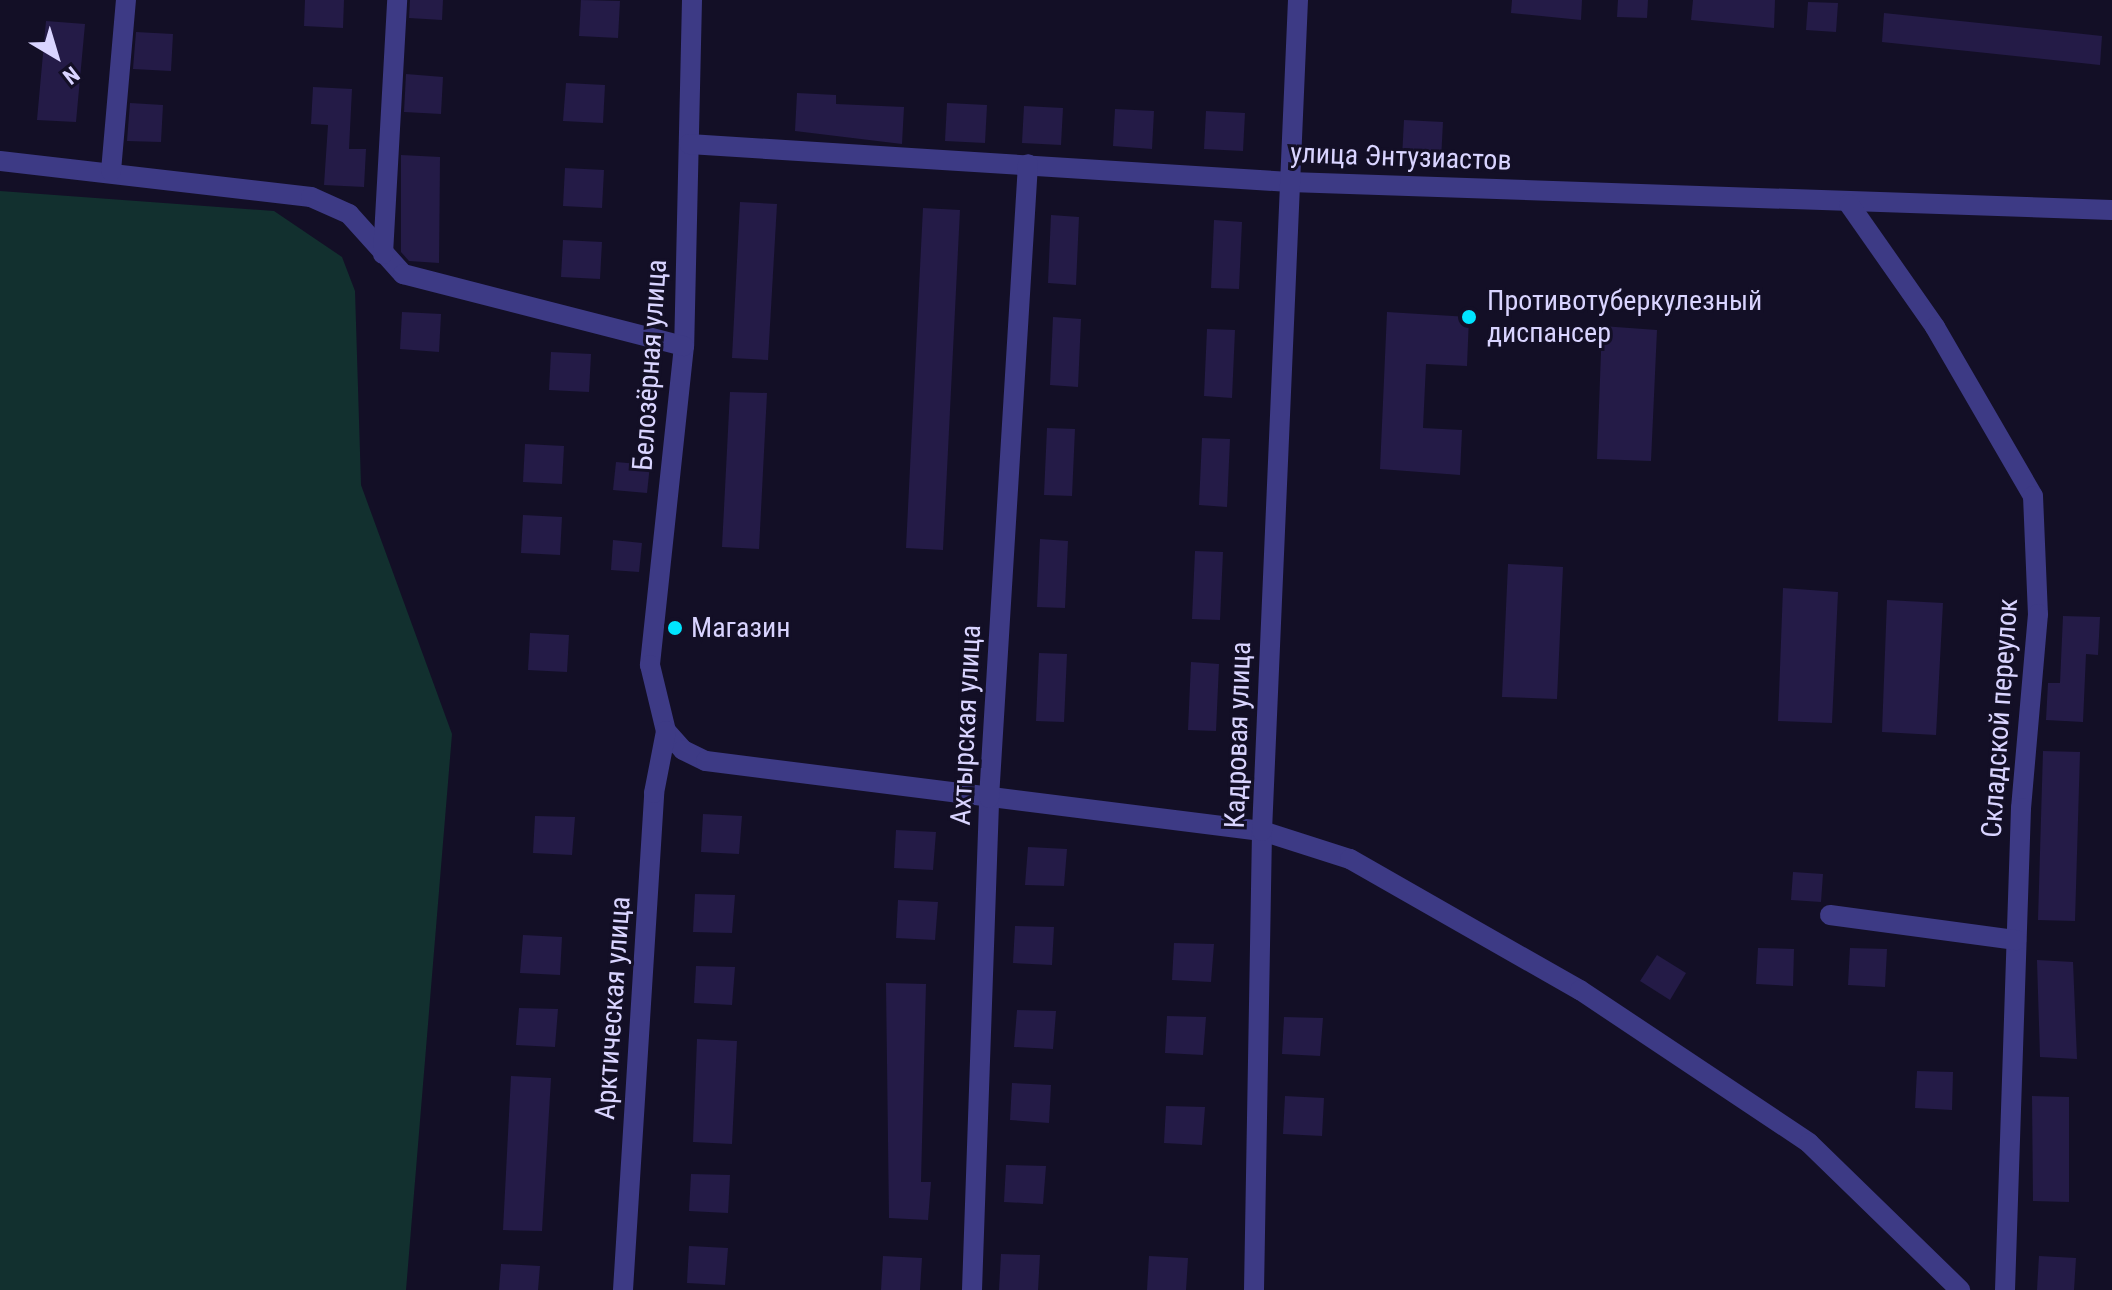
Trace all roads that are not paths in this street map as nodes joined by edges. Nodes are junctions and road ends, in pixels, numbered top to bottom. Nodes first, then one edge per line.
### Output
1 (126, 0) edge
2 (397, 0) edge
3 (692, 0) edge
4 (1298, 0) edge
5 (689, 144) junction
6 (0, 161) edge
7 (1028, 164) junction
8 (111, 171) junction
9 (1290, 182) junction
10 (1849, 204) junction
11 (2112, 210) edge
12 (383, 254) junction
13 (684, 346) junction
14 (666, 731) junction
15 (989, 798) junction
16 (1262, 831) junction
17 (1830, 915) dead end
18 (2016, 940) junction
19 (623, 1290) edge
20 (972, 1290) edge
21 (1254, 1290) edge
22 (1960, 1290) edge
23 (2005, 1290) edge

1 - 8 street
2 - 12 street
3 - 5 street, Белозёрная улица
4 - 9 street, Кадровая улица
5 - 7 street, улица Энтузиастов
5 - 13 street, Белозёрная улица
6 - 8 street
7 - 9 street, улица Энтузиастов
7 - 15 street, Ахтырская улица
8 - 12 street
9 - 10 street, улица Энтузиастов
9 - 16 street, Кадровая улица
10 - 11 street, улица Энтузиастов
10 - 18 street, Складской переулок
12 - 13 street
13 - 14 street, Белозёрная улица
14 - 15 street
14 - 19 street, Арктическая улица
15 - 16 street
15 - 20 street, Ахтырская улица
16 - 21 street, Кадровая улица
16 - 22 street
17 - 18 street
18 - 23 street, Складской переулок

